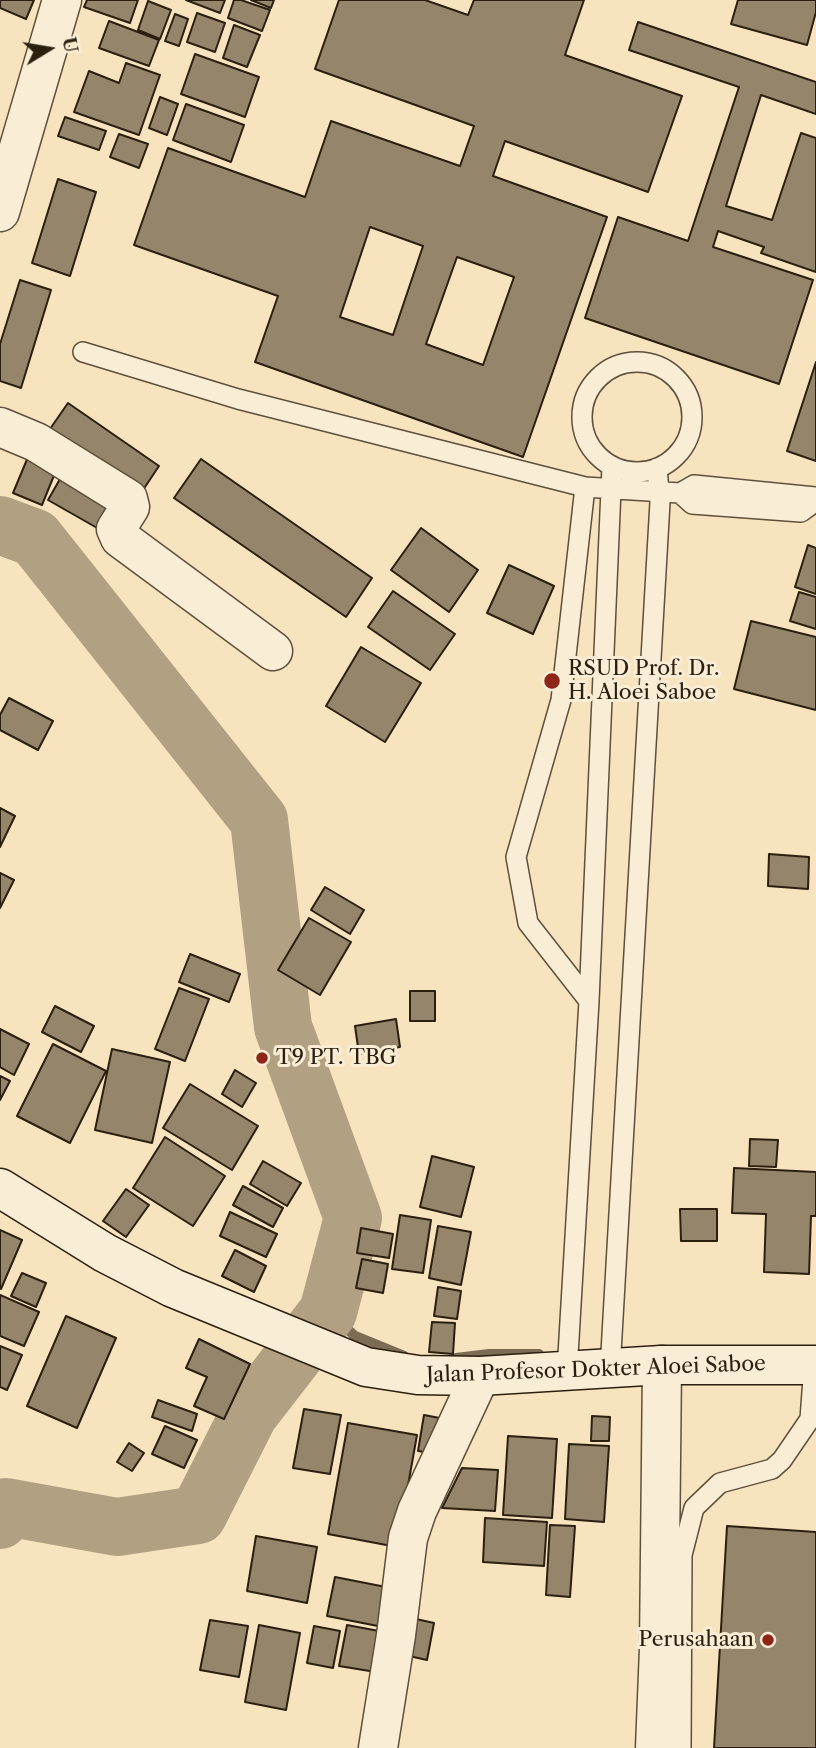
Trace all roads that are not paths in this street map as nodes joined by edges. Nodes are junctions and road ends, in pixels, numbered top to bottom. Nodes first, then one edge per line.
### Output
1 (62, 0) edge
2 (0, 212) edge
3 (83, 352) dead end
4 (0, 427) edge
5 (612, 466) junction
6 (657, 468) junction
7 (585, 487) junction
8 (611, 490) junction
9 (658, 492) junction
10 (816, 499) edge
11 (273, 651) dead end
12 (589, 1000) junction
13 (0, 1188) edge
14 (662, 1365) junction
15 (815, 1365) edge
16 (610, 1370) junction
17 (567, 1372) junction
18 (480, 1376) junction
19 (813, 1419) edge
20 (378, 1748) edge
21 (668, 1748) edge

1 - 2 street
3 - 7 lane
4 - 11 street
5 - 6 lane
5 - 6 lane
5 - 8 lane
6 - 9 lane
7 - 8 lane
7 - 12 lane
8 - 9 lane
8 - 12 lane
9 - 10 lane
9 - 16 lane
12 - 17 lane
13 - 18 street, Jalan Profesor Dokter Aloei Saboe
14 - 15 street, Jalan Profesor Dokter Aloei Saboe
14 - 16 street, Jalan Profesor Dokter Aloei Saboe
14 - 21 street
15 - 19 lane
16 - 17 street, Jalan Profesor Dokter Aloei Saboe
17 - 18 street, Jalan Profesor Dokter Aloei Saboe
18 - 20 street
19 - 21 lane

